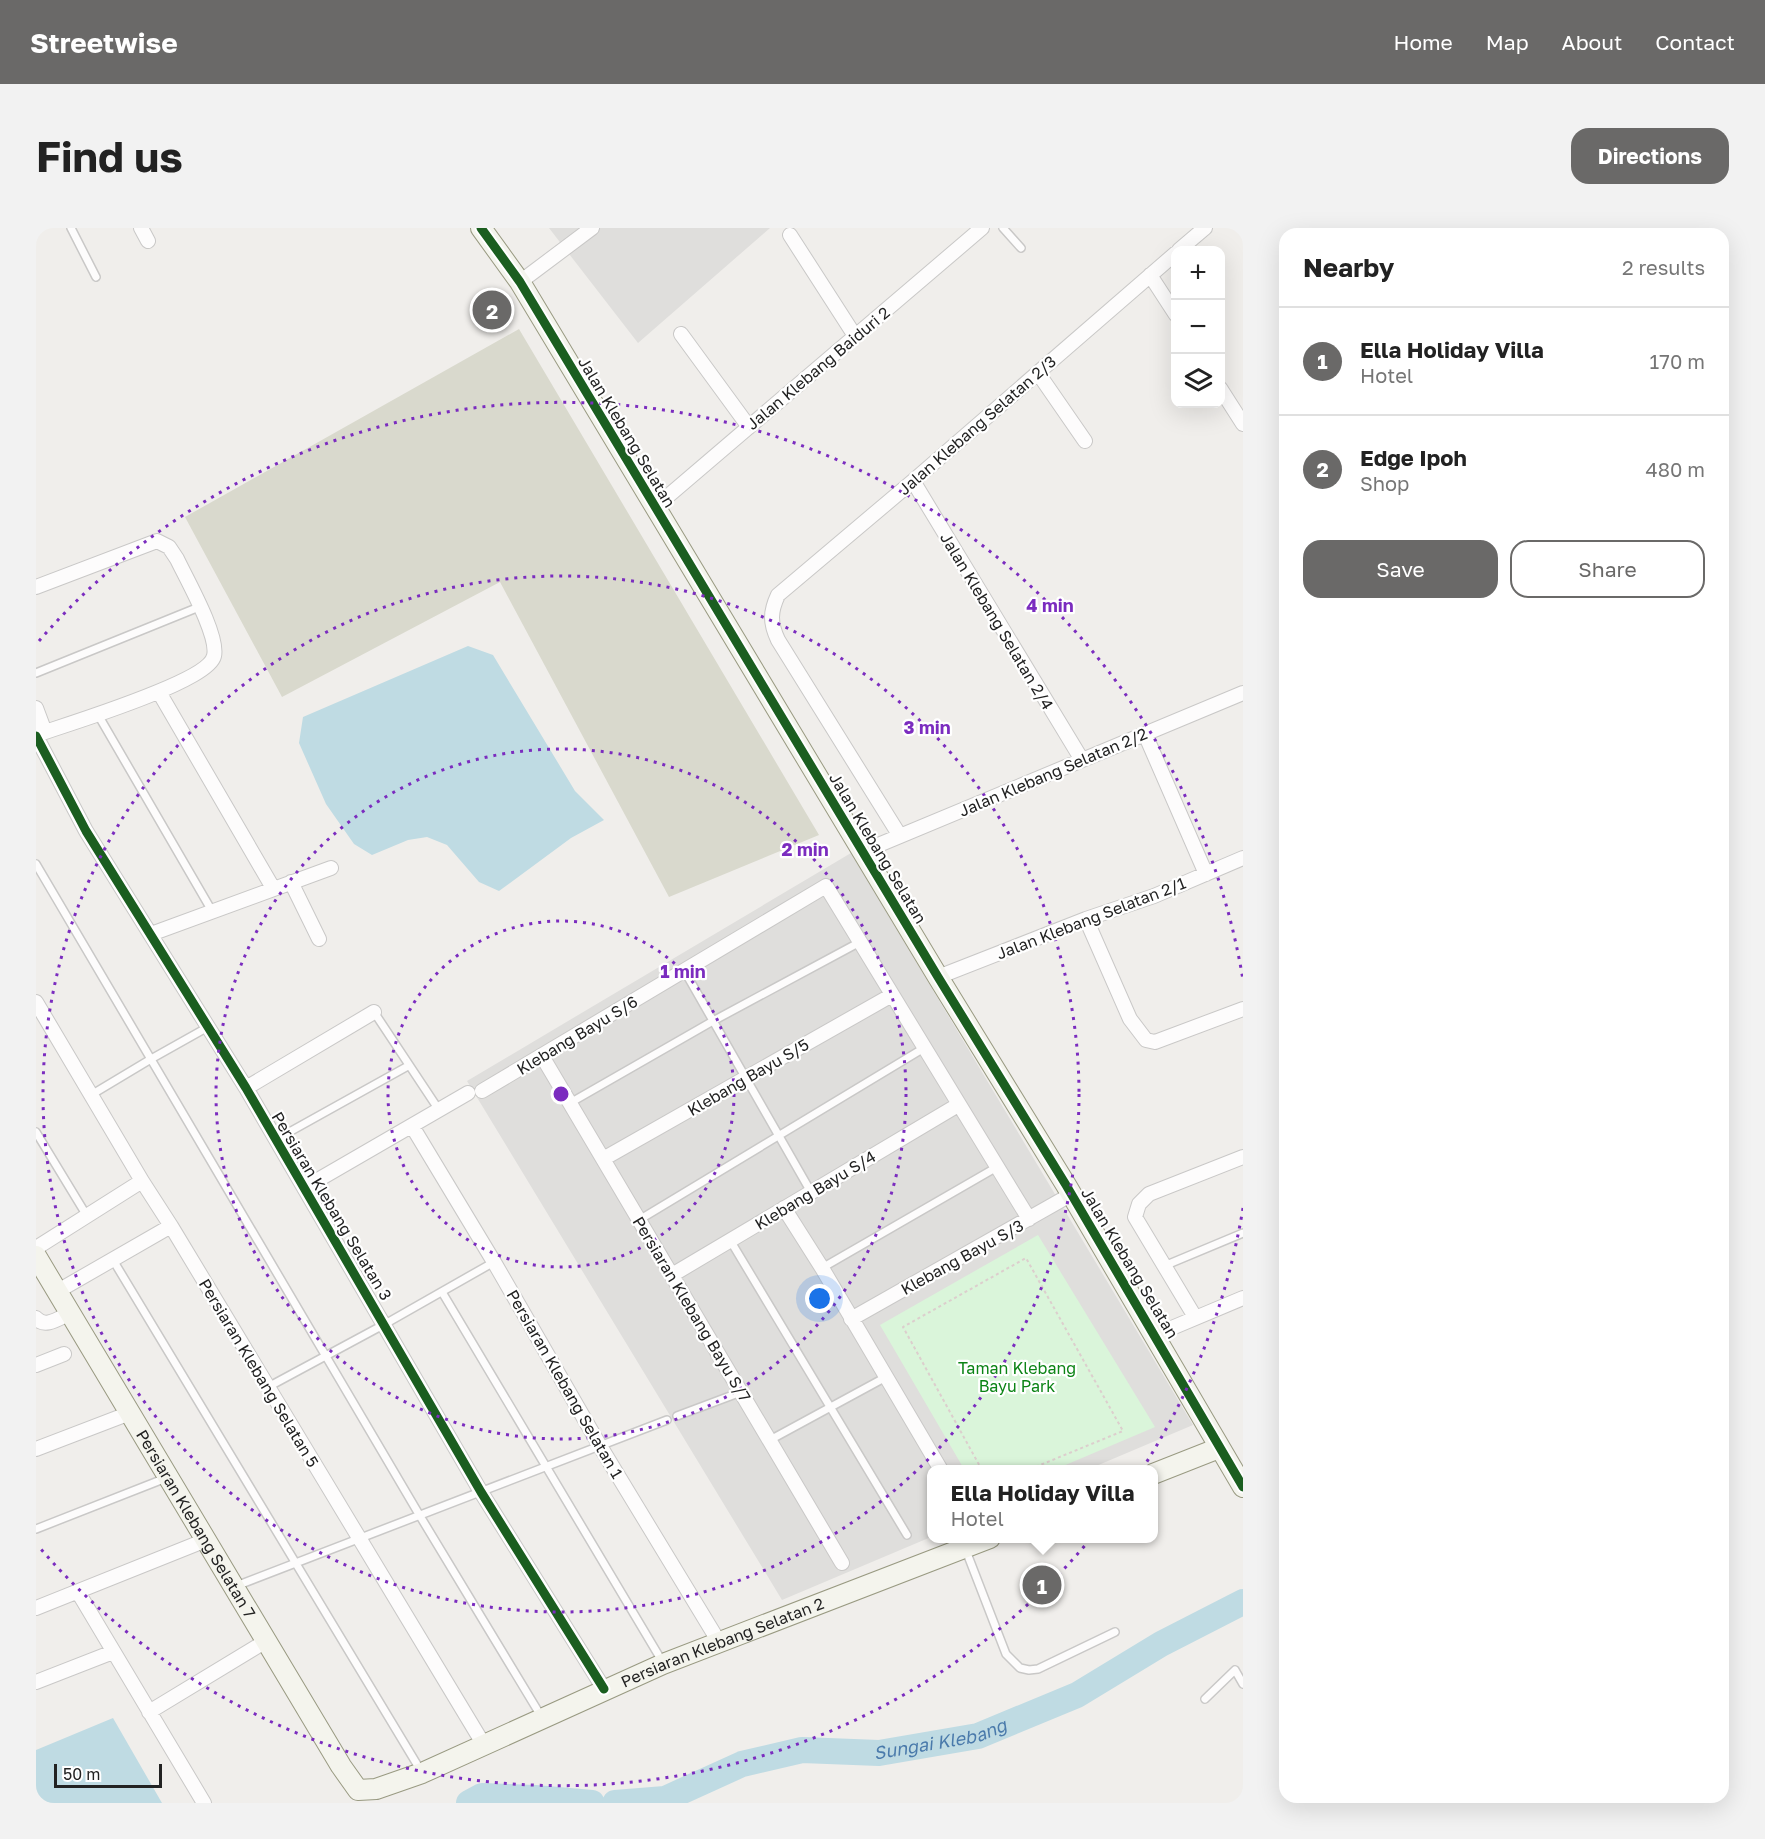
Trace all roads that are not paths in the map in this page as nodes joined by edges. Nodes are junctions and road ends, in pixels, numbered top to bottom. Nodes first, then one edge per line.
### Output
1 (71, 228) edge
2 (141, 228) edge
3 (481, 228) edge
4 (592, 228) edge
5 (982, 228) edge
6 (1003, 228) edge
7 (1205, 228) edge
8 (790, 235) dead end
9 (148, 241) dead end
10 (1184, 246) edge
11 (1021, 248) dead end
12 (1171, 257) edge
13 (1150, 274) junction
14 (96, 277) dead end
15 (520, 282) junction
16 (1171, 307) edge
17 (681, 334) dead end
18 (855, 336) junction
19 (1038, 373) junction
20 (1225, 395) edge
21 (1243, 424) edge
22 (749, 427) junction
23 (1085, 441) dead end
24 (913, 481) junction
25 (654, 508) junction
26 (36, 587) edge
27 (199, 607) junction
28 (36, 673) edge
29 (159, 692) junction
30 (1243, 693) edge
31 (36, 708) edge
32 (97, 714) junction
33 (39, 734) edge
34 (1145, 734) junction
35 (1082, 760) junction
36 (900, 836) junction
37 (864, 851) junction
38 (1243, 858) edge
39 (36, 864) edge
40 (331, 868) dead end
41 (1206, 874) junction
42 (291, 882) junction
43 (273, 888) junction
44 (212, 911) junction
45 (1086, 918) junction
46 (151, 934) junction
47 (319, 939) dead end
48 (860, 942) junction
49 (684, 970) junction
50 (938, 977) junction
51 (892, 994) junction
52 (36, 1002) edge
53 (1243, 1009) edge
54 (374, 1012) joint
55 (713, 1021) junction
56 (208, 1027) junction
57 (924, 1048) junction
58 (542, 1056) junction
59 (151, 1059) junction
60 (408, 1066) junction
61 (746, 1078) junction
62 (246, 1088) junction
63 (91, 1095) junction
64 (570, 1103) junction
65 (958, 1104) junction
66 (439, 1110) junction
67 (412, 1126) junction
68 (36, 1132) edge
69 (779, 1136) junction
70 (275, 1140) junction
71 (1243, 1157) edge
72 (603, 1159) junction
73 (997, 1167) junction
74 (141, 1181) junction
75 (304, 1188) junction
76 (811, 1192) junction
77 (1072, 1194) junction
78 (784, 1208) junction
79 (87, 1216) junction
80 (1029, 1219) junction
81 (639, 1220) junction
82 (171, 1226) junction
83 (1243, 1233) edge
84 (730, 1240) junction
85 (36, 1248) edge
86 (36, 1256) edge
87 (113, 1260) junction
88 (494, 1262) junction
89 (1164, 1266) junction
90 (822, 1268) junction
91 (672, 1275) junction
92 (58, 1291) junction
93 (442, 1292) junction
94 (1243, 1298) edge
95 (70, 1313) junction
96 (1195, 1317) junction
97 (36, 1318) edge
98 (851, 1319) junction
99 (385, 1324) junction
100 (1155, 1335) junction
101 (64, 1354) dead end
102 (327, 1355) junction
103 (36, 1365) edge
104 (886, 1377) junction
105 (268, 1387) junction
106 (741, 1392) junction
107 (830, 1407) junction
108 (130, 1413) junction
109 (677, 1416) dead end
110 (667, 1420) dead end
111 (770, 1440) junction
112 (600, 1446) junction
113 (1219, 1448) junction
114 (36, 1449) edge
115 (938, 1465) edge
116 (545, 1467) junction
117 (1158, 1472) edge
118 (168, 1477) junction
119 (1243, 1487) edge
120 (481, 1492) junction
121 (420, 1516) junction
122 (36, 1529) edge
123 (907, 1535) dead end
124 (358, 1539) junction
125 (206, 1540) junction
126 (979, 1543) edge
127 (965, 1548) junction
128 (296, 1563) junction
129 (842, 1563) dead end
130 (234, 1586) junction
131 (78, 1593) junction
132 (36, 1608) edge
133 (1115, 1632) dead end
134 (266, 1641) junction
135 (719, 1642) junction
136 (113, 1652) junction
137 (663, 1664) junction
138 (36, 1682) edge
139 (1243, 1684) edge
140 (604, 1689) junction
141 (1205, 1699) dead end
142 (149, 1712) junction
143 (542, 1717) junction
144 (484, 1745) junction
145 (422, 1773) junction
146 (360, 1796) edge
147 (204, 1803) edge

1 - 14 lane
2 - 9 street
3 - 15 street, Jalan Klebang Selatan
4 - 15 street
5 - 18 street, Jalan Klebang Baiduri 2
6 - 11 lane
7 - 10 street, Jalan Klebang Selatan 2/3
8 - 18 street
12 - 13 street, Jalan Klebang Selatan 2/3
13 - 16 street
13 - 19 street, Jalan Klebang Selatan 2/3
15 - 25 street, Jalan Klebang Selatan
17 - 22 street
18 - 22 street, Jalan Klebang Baiduri 2
19 - 23 street
19 - 24 street, Jalan Klebang Selatan 2/3
20 - 21 street
22 - 25 street, Jalan Klebang Baiduri 2
24 - 35 street, Jalan Klebang Selatan 2/4
24 - 36 street, Jalan Klebang Selatan 2/3
25 - 37 street, Jalan Klebang Selatan
26 - 27 street
27 - 28 lane
27 - 29 street
29 - 32 street
29 - 43 street
30 - 34 street, Jalan Klebang Selatan 2/2
31 - 33 street, Persiaran Klebang Selatan 3
32 - 33 street
32 - 44 lane
33 - 46 street, Persiaran Klebang Selatan 3
34 - 35 street, Jalan Klebang Selatan 2/2
34 - 41 street
35 - 36 street, Jalan Klebang Selatan 2/2
36 - 37 street, Jalan Klebang Selatan 2/2
37 - 50 street, Jalan Klebang Selatan
38 - 41 street, Jalan Klebang Selatan 2/1
39 - 59 lane
40 - 42 street
41 - 45 street, Jalan Klebang Selatan 2/1
42 - 43 street
42 - 47 street
43 - 44 street
44 - 46 street
45 - 50 street, Jalan Klebang Selatan 2/1
45 - 53 street
46 - 56 street, Persiaran Klebang Selatan 3
48 - 49 street, Klebang Bayu S/6
48 - 51 street
48 - 55 lane
49 - 55 lane
49 - 58 street, Klebang Bayu S/6
50 - 77 street, Jalan Klebang Selatan
51 - 57 street
51 - 61 street, Klebang Bayu S/5
52 - 63 street, Persiaran Klebang Selatan 5
54 - 60 lane
54 - 62 street
55 - 61 lane
55 - 64 lane
56 - 59 lane
56 - 62 street, Persiaran Klebang Selatan 3
57 - 65 street
57 - 69 lane
58 - 64 street, Persiaran Klebang Bayu S/7
58 - 66 street, Klebang Bayu S/6
59 - 63 lane
59 - 102 lane
60 - 66 lane
60 - 70 lane
61 - 69 lane
61 - 72 street, Klebang Bayu S/5
62 - 70 street, Persiaran Klebang Selatan 3
63 - 74 street, Persiaran Klebang Selatan 5
64 - 72 street, Persiaran Klebang Bayu S/7
65 - 73 street
65 - 76 street, Klebang Bayu S/4
66 - 67 street, Klebang Bayu S/6
67 - 75 street, Klebang Bayu S/6
67 - 88 street, Persiaran Klebang Selatan 1
68 - 79 lane
69 - 76 lane
69 - 81 lane
70 - 75 street, Persiaran Klebang Selatan 3
71 - 89 street
72 - 81 street, Persiaran Klebang Bayu S/7
73 - 80 street
73 - 90 lane
74 - 79 street
74 - 82 street, Persiaran Klebang Selatan 5
75 - 99 street, Persiaran Klebang Selatan 3
76 - 78 street, Klebang Bayu S/4
77 - 80 street, Klebang Bayu S/3
77 - 100 street, Jalan Klebang Selatan
78 - 84 street, Klebang Bayu S/4
78 - 90 street
79 - 85 street
80 - 98 street, Klebang Bayu S/3
81 - 91 street, Persiaran Klebang Bayu S/7
82 - 87 street
82 - 105 street, Persiaran Klebang Selatan 5
83 - 89 lane
84 - 91 street, Klebang Bayu S/4
84 - 107 lane
86 - 92 street, Persiaran Klebang Selatan 7
87 - 92 street
87 - 128 lane
88 - 93 lane
88 - 112 street, Persiaran Klebang Selatan 1
89 - 96 street
90 - 98 street
91 - 106 street, Persiaran Klebang Bayu S/7
92 - 95 street, Persiaran Klebang Selatan 7
93 - 99 lane
93 - 116 lane
94 - 96 street
95 - 97 street
95 - 108 street, Persiaran Klebang Selatan 7
96 - 100 street
98 - 104 street
99 - 102 lane
99 - 120 street, Persiaran Klebang Selatan 3
100 - 113 street, Jalan Klebang Selatan
101 - 103 street
102 - 105 lane
102 - 121 lane
104 - 107 lane
104 - 115 street
105 - 124 street, Persiaran Klebang Selatan 5
106 - 109 lane
106 - 111 street, Persiaran Klebang Bayu S/7
107 - 111 lane
107 - 123 lane
108 - 114 street
108 - 118 street, Persiaran Klebang Selatan 7
110 - 112 lane
111 - 129 street, Persiaran Klebang Bayu S/7
112 - 116 lane
112 - 135 street, Persiaran Klebang Selatan 1
113 - 117 street
113 - 119 street, Jalan Klebang Selatan
116 - 120 lane
116 - 137 lane
118 - 122 lane
118 - 125 street, Persiaran Klebang Selatan 7
120 - 121 lane
120 - 140 street, Persiaran Klebang Selatan 3
121 - 124 lane
121 - 143 lane
124 - 128 lane
124 - 144 street, Persiaran Klebang Selatan 5
125 - 130 street, Persiaran Klebang Selatan 7
125 - 131 street
126 - 127 street, Persiaran Klebang Selatan 2
127 - 133 lane
127 - 135 street, Persiaran Klebang Selatan 2
128 - 130 lane
128 - 145 lane
130 - 134 street, Persiaran Klebang Selatan 7
131 - 132 street
131 - 136 street
134 - 142 street
134 - 146 street, Persiaran Klebang Selatan 7
135 - 137 street, Persiaran Klebang Selatan 2
136 - 138 street
136 - 142 street
137 - 140 street, Persiaran Klebang Selatan 2
139 - 141 lane
140 - 143 street, Persiaran Klebang Selatan 2
142 - 147 street
143 - 144 street, Persiaran Klebang Selatan 2
144 - 145 street, Persiaran Klebang Selatan 2
145 - 146 street, Persiaran Klebang Selatan 2

